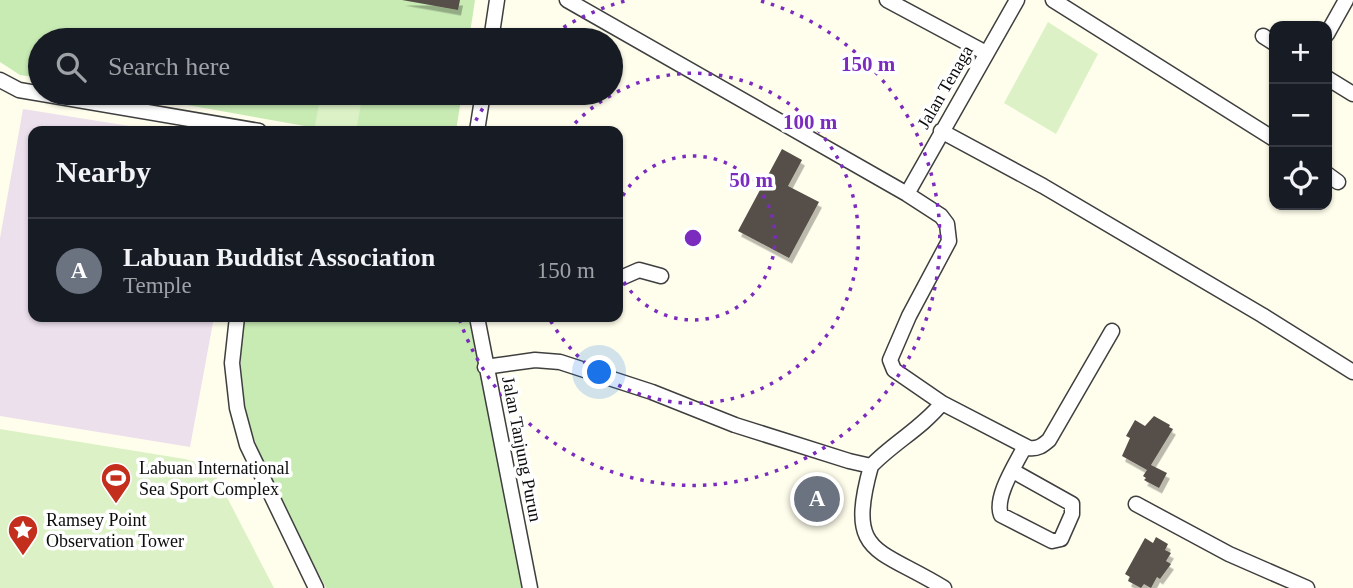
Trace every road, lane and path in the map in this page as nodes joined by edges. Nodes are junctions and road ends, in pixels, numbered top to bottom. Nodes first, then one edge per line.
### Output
1 (497, 0) edge
2 (567, 0) edge
3 (887, 0) edge
4 (1017, 0) edge
5 (1054, 0) edge
6 (1346, 0) edge
7 (1332, 25) edge
8 (493, 28) edge
9 (616, 28) edge
10 (623, 32) edge
11 (986, 53) junction
12 (0, 80) edge
13 (1332, 81) edge
14 (28, 92) edge
15 (1353, 94) edge
16 (109, 105) edge
17 (481, 105) edge
18 (232, 126) edge
19 (478, 126) edge
20 (941, 131) junction
21 (1269, 136) edge
22 (907, 194) junction
23 (661, 276) dead end
24 (623, 277) edge
25 (236, 322) edge
26 (478, 322) edge
27 (1112, 331) dead end
28 (485, 367) junction
29 (1353, 372) edge
30 (942, 403) junction
31 (1025, 446) junction
32 (871, 466) junction
33 (1013, 471) junction
34 (1136, 504) dead end
35 (316, 588) edge
36 (530, 588) edge
37 (944, 588) edge
38 (1307, 588) edge

1 - 8 street
2 - 9 street
3 - 11 street
4 - 11 street, Jalan Tenaga
5 - 21 street
6 - 7 street
10 - 22 street
11 - 20 street, Jalan Tenaga
12 - 14 street
13 - 15 street
16 - 18 street
17 - 19 street
20 - 22 street, Jalan Tenaga
20 - 29 street
22 - 30 street
23 - 24 street
25 - 35 street
26 - 28 street, Jalan Tanjung Purun
27 - 31 street
28 - 32 street
28 - 36 street, Jalan Tanjung Purun
30 - 31 street
30 - 32 street
31 - 33 street
32 - 37 street
33 - 33 street
34 - 38 street

